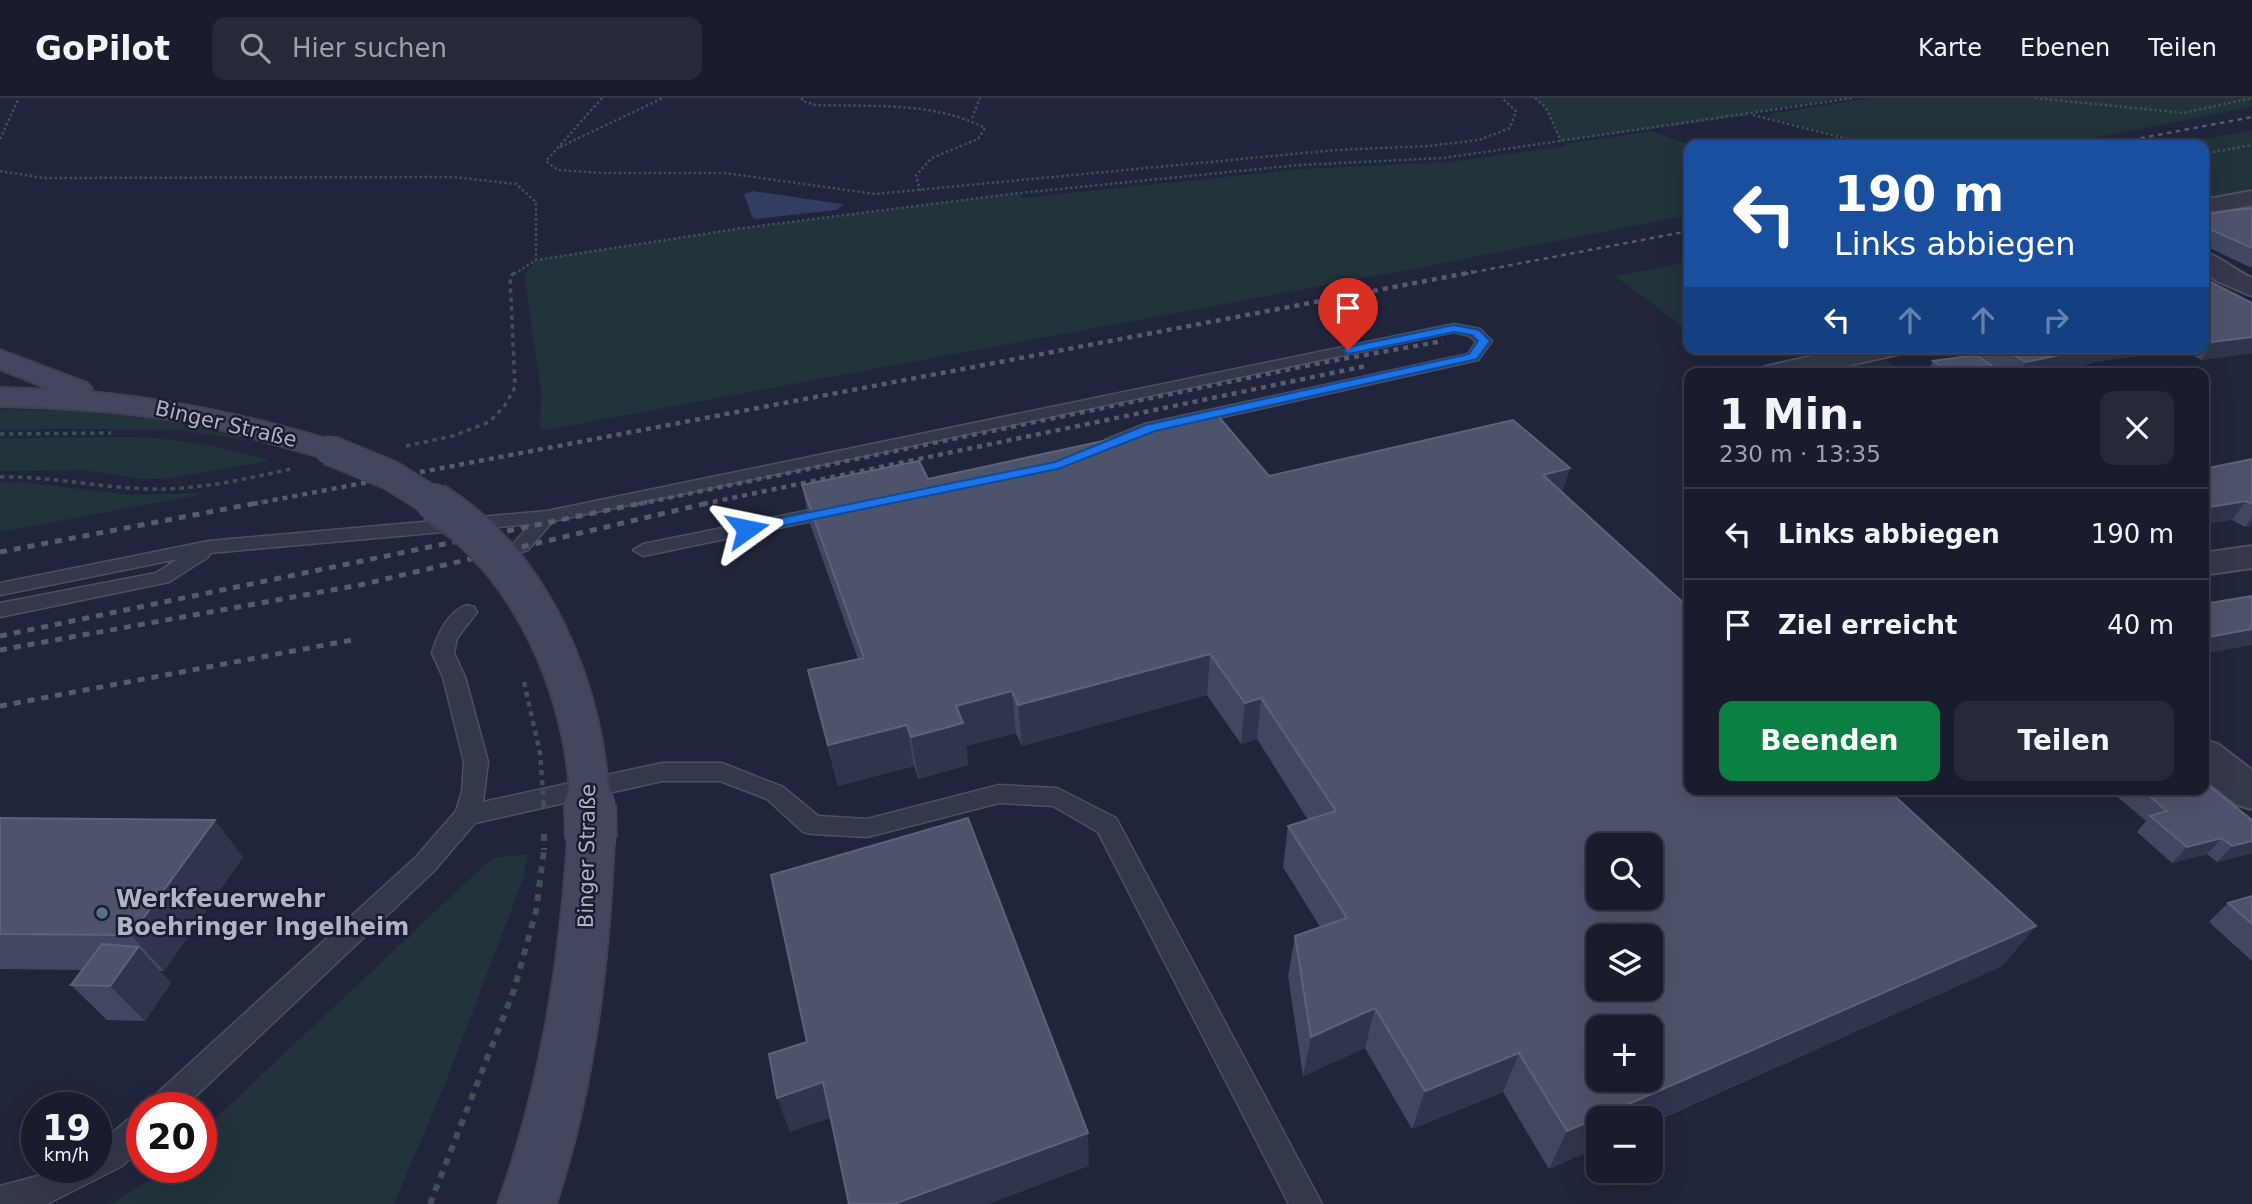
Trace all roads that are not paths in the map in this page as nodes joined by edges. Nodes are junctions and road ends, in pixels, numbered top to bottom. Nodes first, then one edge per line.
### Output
1 (2252, 198) edge
2 (2209, 205) edge
3 (2215, 278) edge
4 (2252, 288) edge
5 (1861, 354) edge
6 (0, 359) edge
7 (1797, 368) edge
8 (0, 397) edge
9 (112, 402) junction
10 (1093, 451) edge
11 (857, 506) edge
12 (547, 517) junction
13 (521, 546) dead end
14 (209, 547) junction
15 (643, 550) dead end
16 (2252, 557) edge
17 (2209, 563) edge
18 (0, 589) edge
19 (0, 610) edge
20 (467, 612) dead end
21 (2209, 760) edge
22 (2252, 793) edge
23 (467, 816) junction
24 (179, 1092) edge
25 (126, 1141) edge
26 (112, 1154) edge
27 (57, 1183) edge
28 (0, 1202) edge
29 (527, 1204) edge
30 (1306, 1204) edge

1 - 2 street
3 - 4 street
5 - 7 street
6 - 9 main road
8 - 9 main road, Binger Straße
9 - 29 main road, Binger Straße, bridge
10 - 12 lane
11 - 15 lane
12 - 13 lane
12 - 14 lane
14 - 18 lane
14 - 19 lane
16 - 17 street
20 - 23 lane
21 - 22 street
23 - 24 lane
23 - 30 lane
25 - 26 lane
27 - 28 lane

